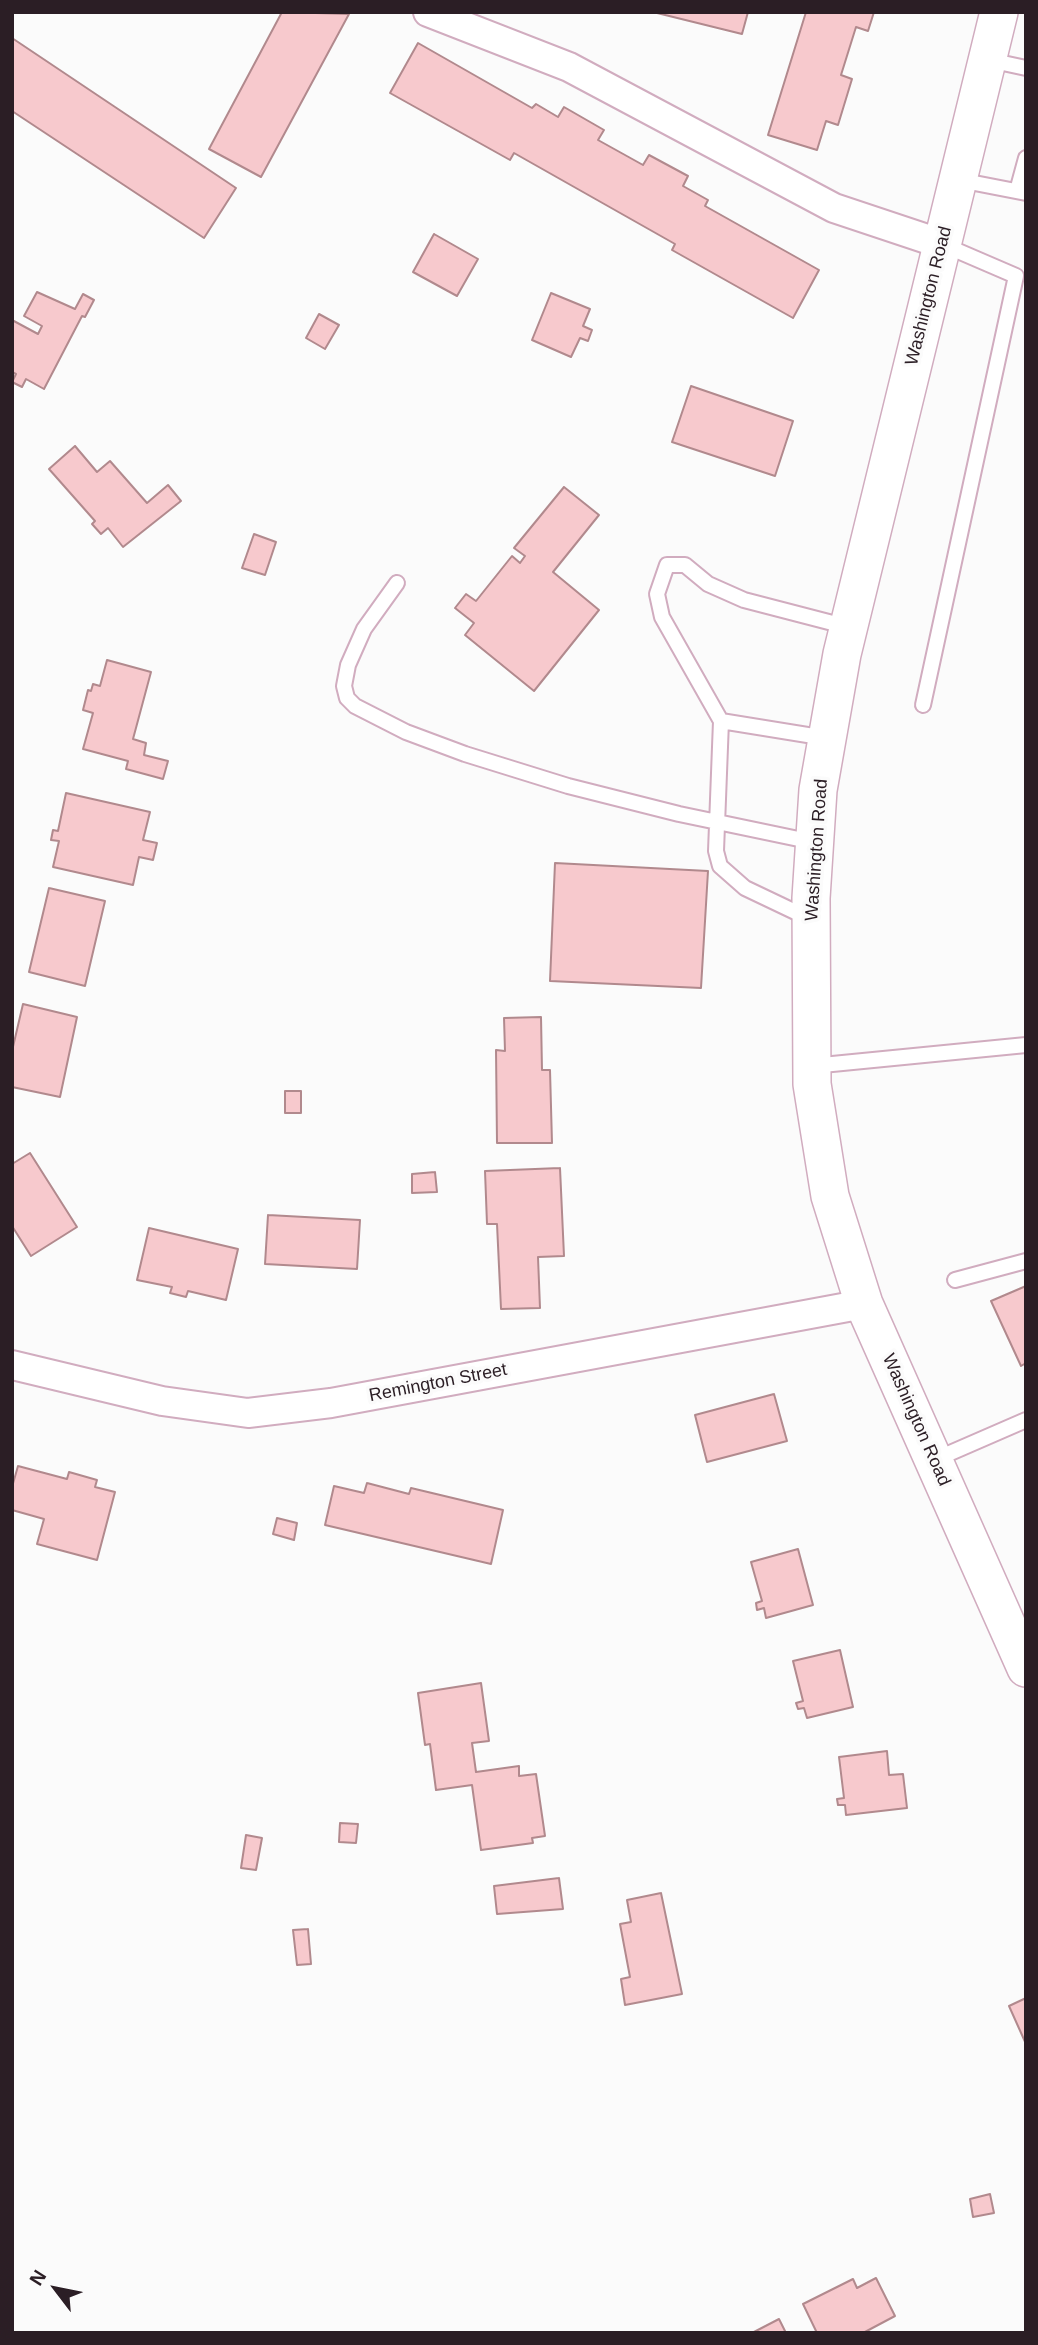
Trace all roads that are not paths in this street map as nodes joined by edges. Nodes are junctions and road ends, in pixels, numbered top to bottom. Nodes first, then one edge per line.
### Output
1 (428, 12) edge
2 (999, 12) edge
3 (989, 60) junction
4 (1026, 68) edge
5 (1026, 158) edge
6 (957, 179) junction
7 (1021, 192) edge
8 (942, 244) junction
9 (397, 583) dead end
10 (848, 627) junction
11 (923, 705) dead end
12 (722, 721) junction
13 (827, 738) junction
14 (719, 823) junction
15 (815, 843) junction
16 (811, 919) junction
17 (1026, 1045) edge
18 (812, 1066) junction
19 (1026, 1261) edge
20 (955, 1280) dead end
21 (864, 1304) junction
22 (12, 1365) edge
23 (1026, 1420) edge
24 (933, 1460) junction
25 (1026, 1668) edge

1 - 8 street
2 - 3 street, Washington Road
3 - 4 lane
3 - 6 street, Washington Road
5 - 7 lane
6 - 7 lane
6 - 8 street, Washington Road
8 - 10 street, Washington Road
8 - 11 lane
9 - 14 lane
10 - 12 lane
10 - 13 street, Washington Road
12 - 13 lane
12 - 14 lane
13 - 15 street, Washington Road
14 - 15 lane
14 - 16 lane
15 - 16 street, Washington Road
16 - 18 street, Washington Road
17 - 18 lane
18 - 21 street, Washington Road
19 - 20 lane
21 - 22 street, Remington Street
21 - 24 street, Washington Road
23 - 24 lane
24 - 25 street, Washington Road

